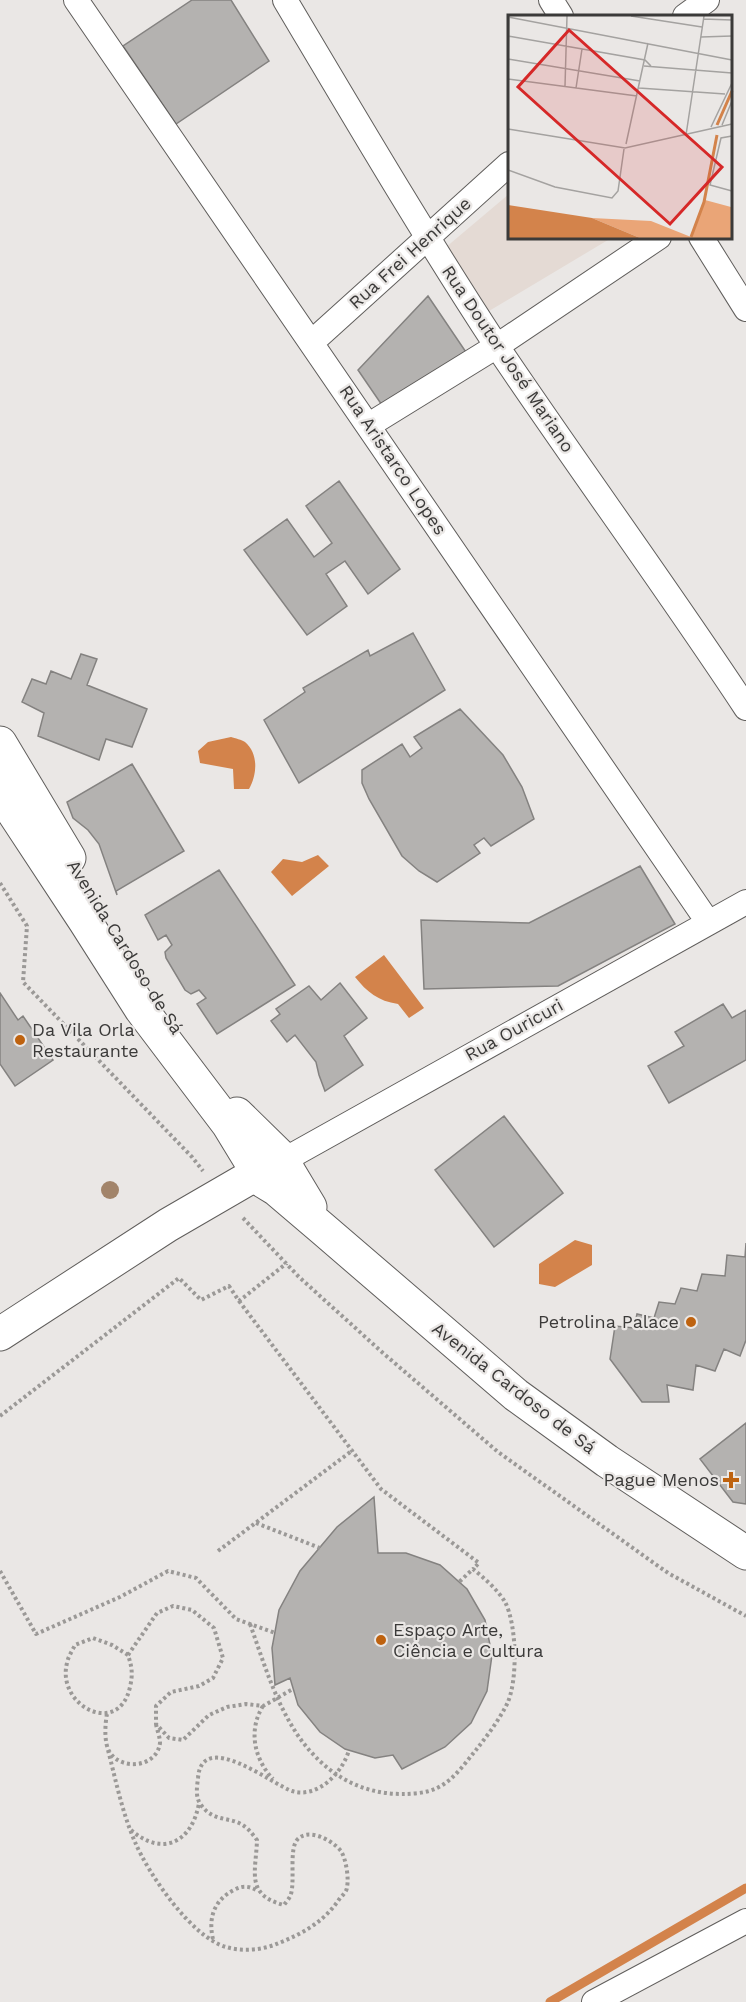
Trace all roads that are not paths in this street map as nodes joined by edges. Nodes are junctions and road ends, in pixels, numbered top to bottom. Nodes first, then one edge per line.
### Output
1 (76, 0) edge
2 (285, 0) edge
3 (551, 0) edge
4 (706, 0) edge
5 (560, 15) edge
6 (687, 15) edge
7 (508, 165) edge
8 (427, 237) junction
9 (658, 238) edge
10 (702, 238) edge
11 (746, 309) edge
12 (312, 342) junction
13 (497, 346) junction
14 (369, 425) junction
15 (746, 708) edge
16 (0, 743) edge
17 (0, 792) edge
18 (746, 902) edge
19 (708, 922) junction
20 (271, 1168) junction
21 (0, 1334) edge
22 (741, 1543) edge
23 (744, 1927) edge
24 (594, 2002) edge

1 - 12 street, Rua Aristarco Lopes
2 - 8 street, Rua Doutor José Mariano
3 - 5 street
4 - 6 street
7 - 8 street, Rua Frei Henrique
8 - 12 street, Rua Frei Henrique
8 - 13 street, Rua Doutor José Mariano
9 - 13 street
10 - 11 street
12 - 14 street, Rua Aristarco Lopes
13 - 14 street
13 - 15 street, Rua Doutor José Mariano
14 - 19 street, Rua Aristarco Lopes
16 - 20 main road, Avenida Cardoso de Sá
17 - 20 main road, Avenida Cardoso de Sá
18 - 19 street, Rua Ouricuri
19 - 20 street, Rua Ouricuri
20 - 21 main road
20 - 22 main road, Avenida Cardoso de Sá
23 - 24 street

